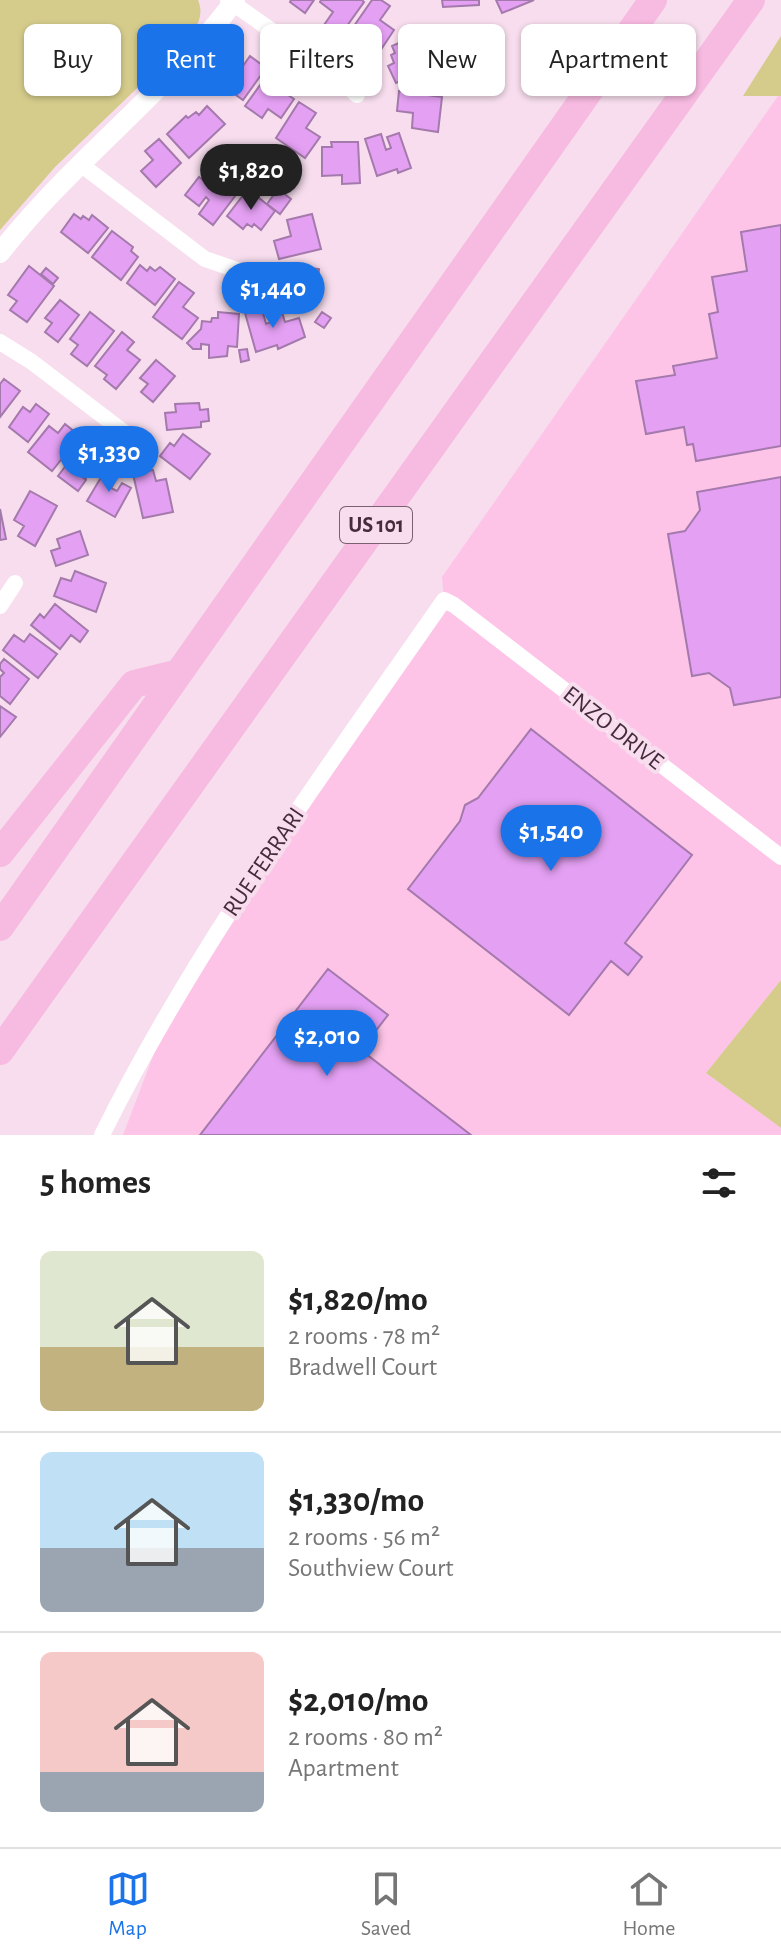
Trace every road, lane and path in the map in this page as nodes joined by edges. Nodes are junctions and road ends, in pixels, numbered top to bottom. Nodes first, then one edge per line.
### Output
1 (653, 0) edge
2 (751, 0) edge
3 (232, 1) edge
4 (264, 24) edge
5 (79, 163) junction
6 (0, 253) edge
7 (237, 270) dead end
8 (0, 342) edge
9 (125, 433) dead end
10 (15, 583) dead end
11 (444, 600) joint
12 (0, 606) edge
13 (179, 673) junction
14 (0, 853) edge
15 (781, 857) edge
16 (0, 927) edge
17 (0, 1051) edge
18 (102, 1135) edge

1 - 13 highway, US 101
2 - 17 highway, US 101
3 - 4 street
3 - 5 street
5 - 6 street
5 - 7 street
8 - 9 street
10 - 12 street
11 - 15 street, ENZO DRIVE
11 - 18 street, RUE FERRARI
13 - 14 highway
13 - 16 highway, US 101

